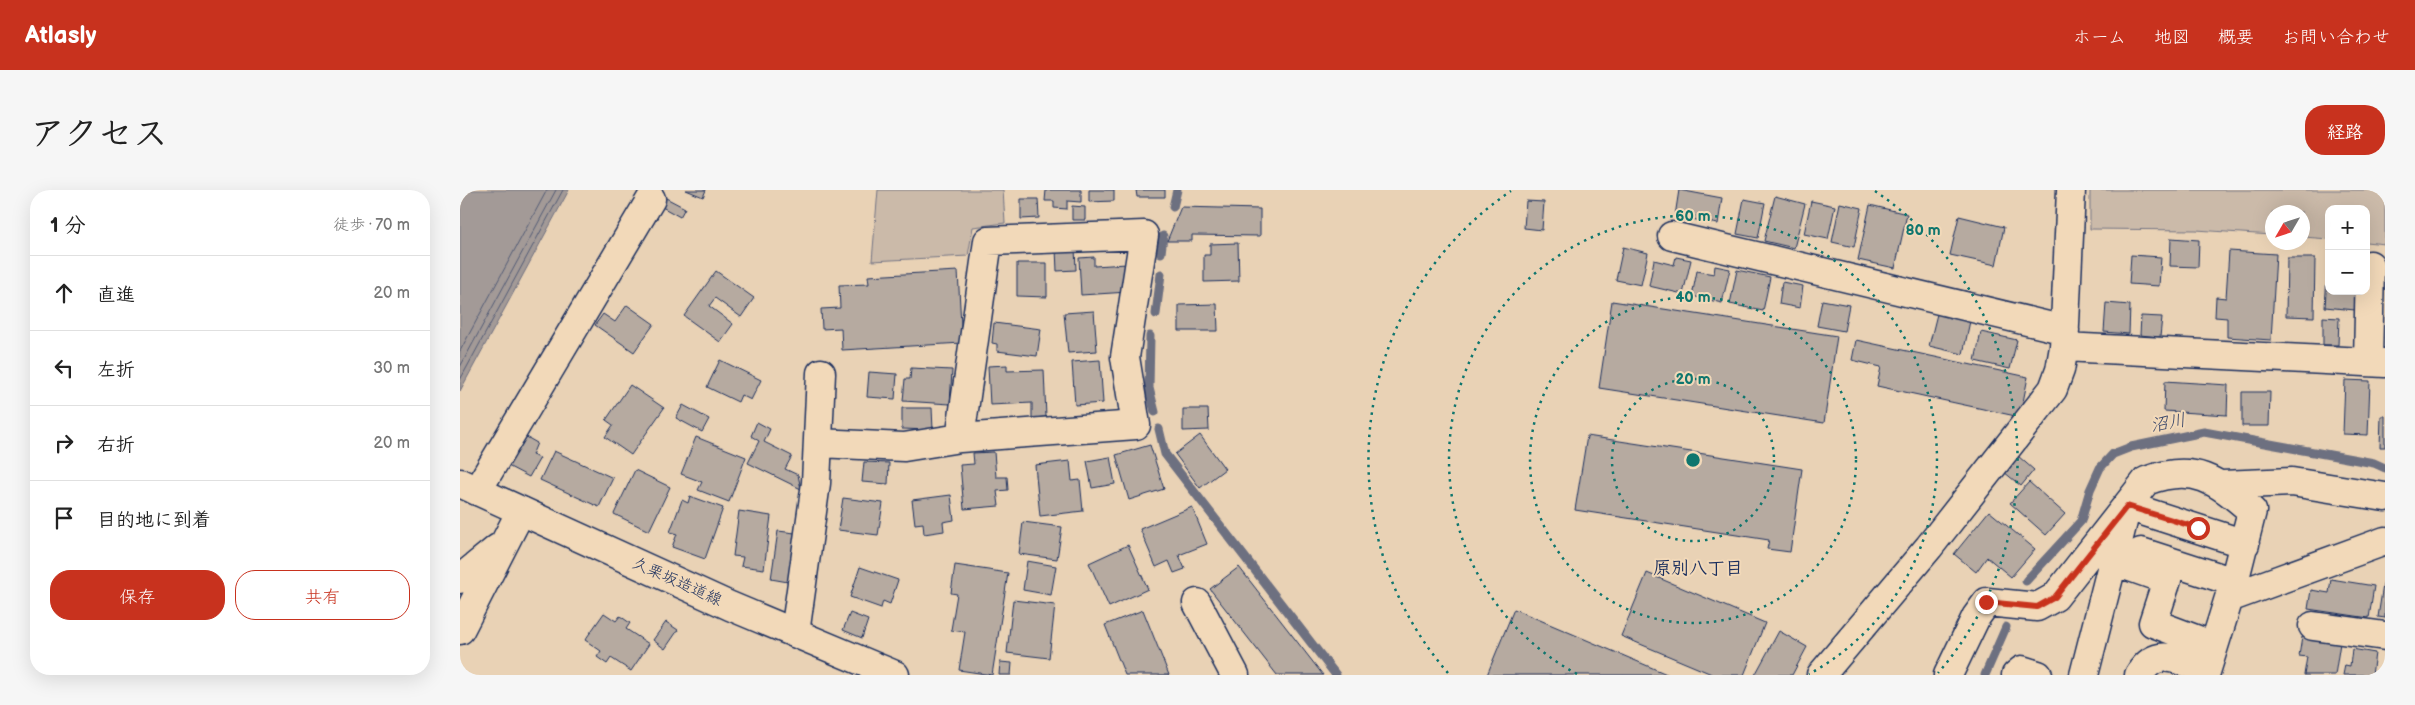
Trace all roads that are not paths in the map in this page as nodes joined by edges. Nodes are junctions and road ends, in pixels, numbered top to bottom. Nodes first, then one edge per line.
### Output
1 (2071, 190) edge
2 (651, 199) dead end
3 (1672, 236) dead end
4 (2370, 265) dead end
5 (2064, 338) junction
6 (2377, 362) edge
7 (821, 373) dead end
8 (960, 438) junction
9 (818, 444) junction
10 (2222, 485) junction
11 (468, 487) edge
12 (2385, 497) edge
13 (2127, 506) junction
14 (521, 511) junction
15 (2385, 541) edge
16 (505, 543) junction
17 (2181, 543) junction
18 (2245, 544) junction
19 (2115, 553) junction
20 (460, 579) edge
21 (2232, 590) junction
22 (1196, 603) dead end
23 (2313, 626) dead end
24 (460, 630) edge
25 (795, 633) junction
26 (2385, 636) edge
27 (2208, 664) edge
28 (895, 675) edge
29 (1235, 675) edge
30 (1822, 675) edge
31 (1948, 675) edge
32 (2016, 675) edge
33 (2038, 675) edge
34 (2084, 675) edge
35 (2140, 675) edge

1 - 5 street
2 - 11 street
3 - 5 street
4 - 6 street
5 - 6 street
5 - 30 street
7 - 9 street
8 - 8 street
8 - 9 street
9 - 25 street
10 - 12 street
10 - 13 street
10 - 18 street
11 - 14 street, 久栗坂造道線
13 - 17 street
13 - 19 street
13 - 31 street
14 - 16 street
14 - 25 street, 久栗坂造道線
15 - 21 street
16 - 20 street
16 - 24 street
17 - 18 street
17 - 19 street
17 - 21 street
18 - 21 street
19 - 27 street
19 - 34 street
21 - 27 street
22 - 29 street
23 - 26 street
25 - 28 street, 久栗坂造道線
27 - 35 street
32 - 33 street

